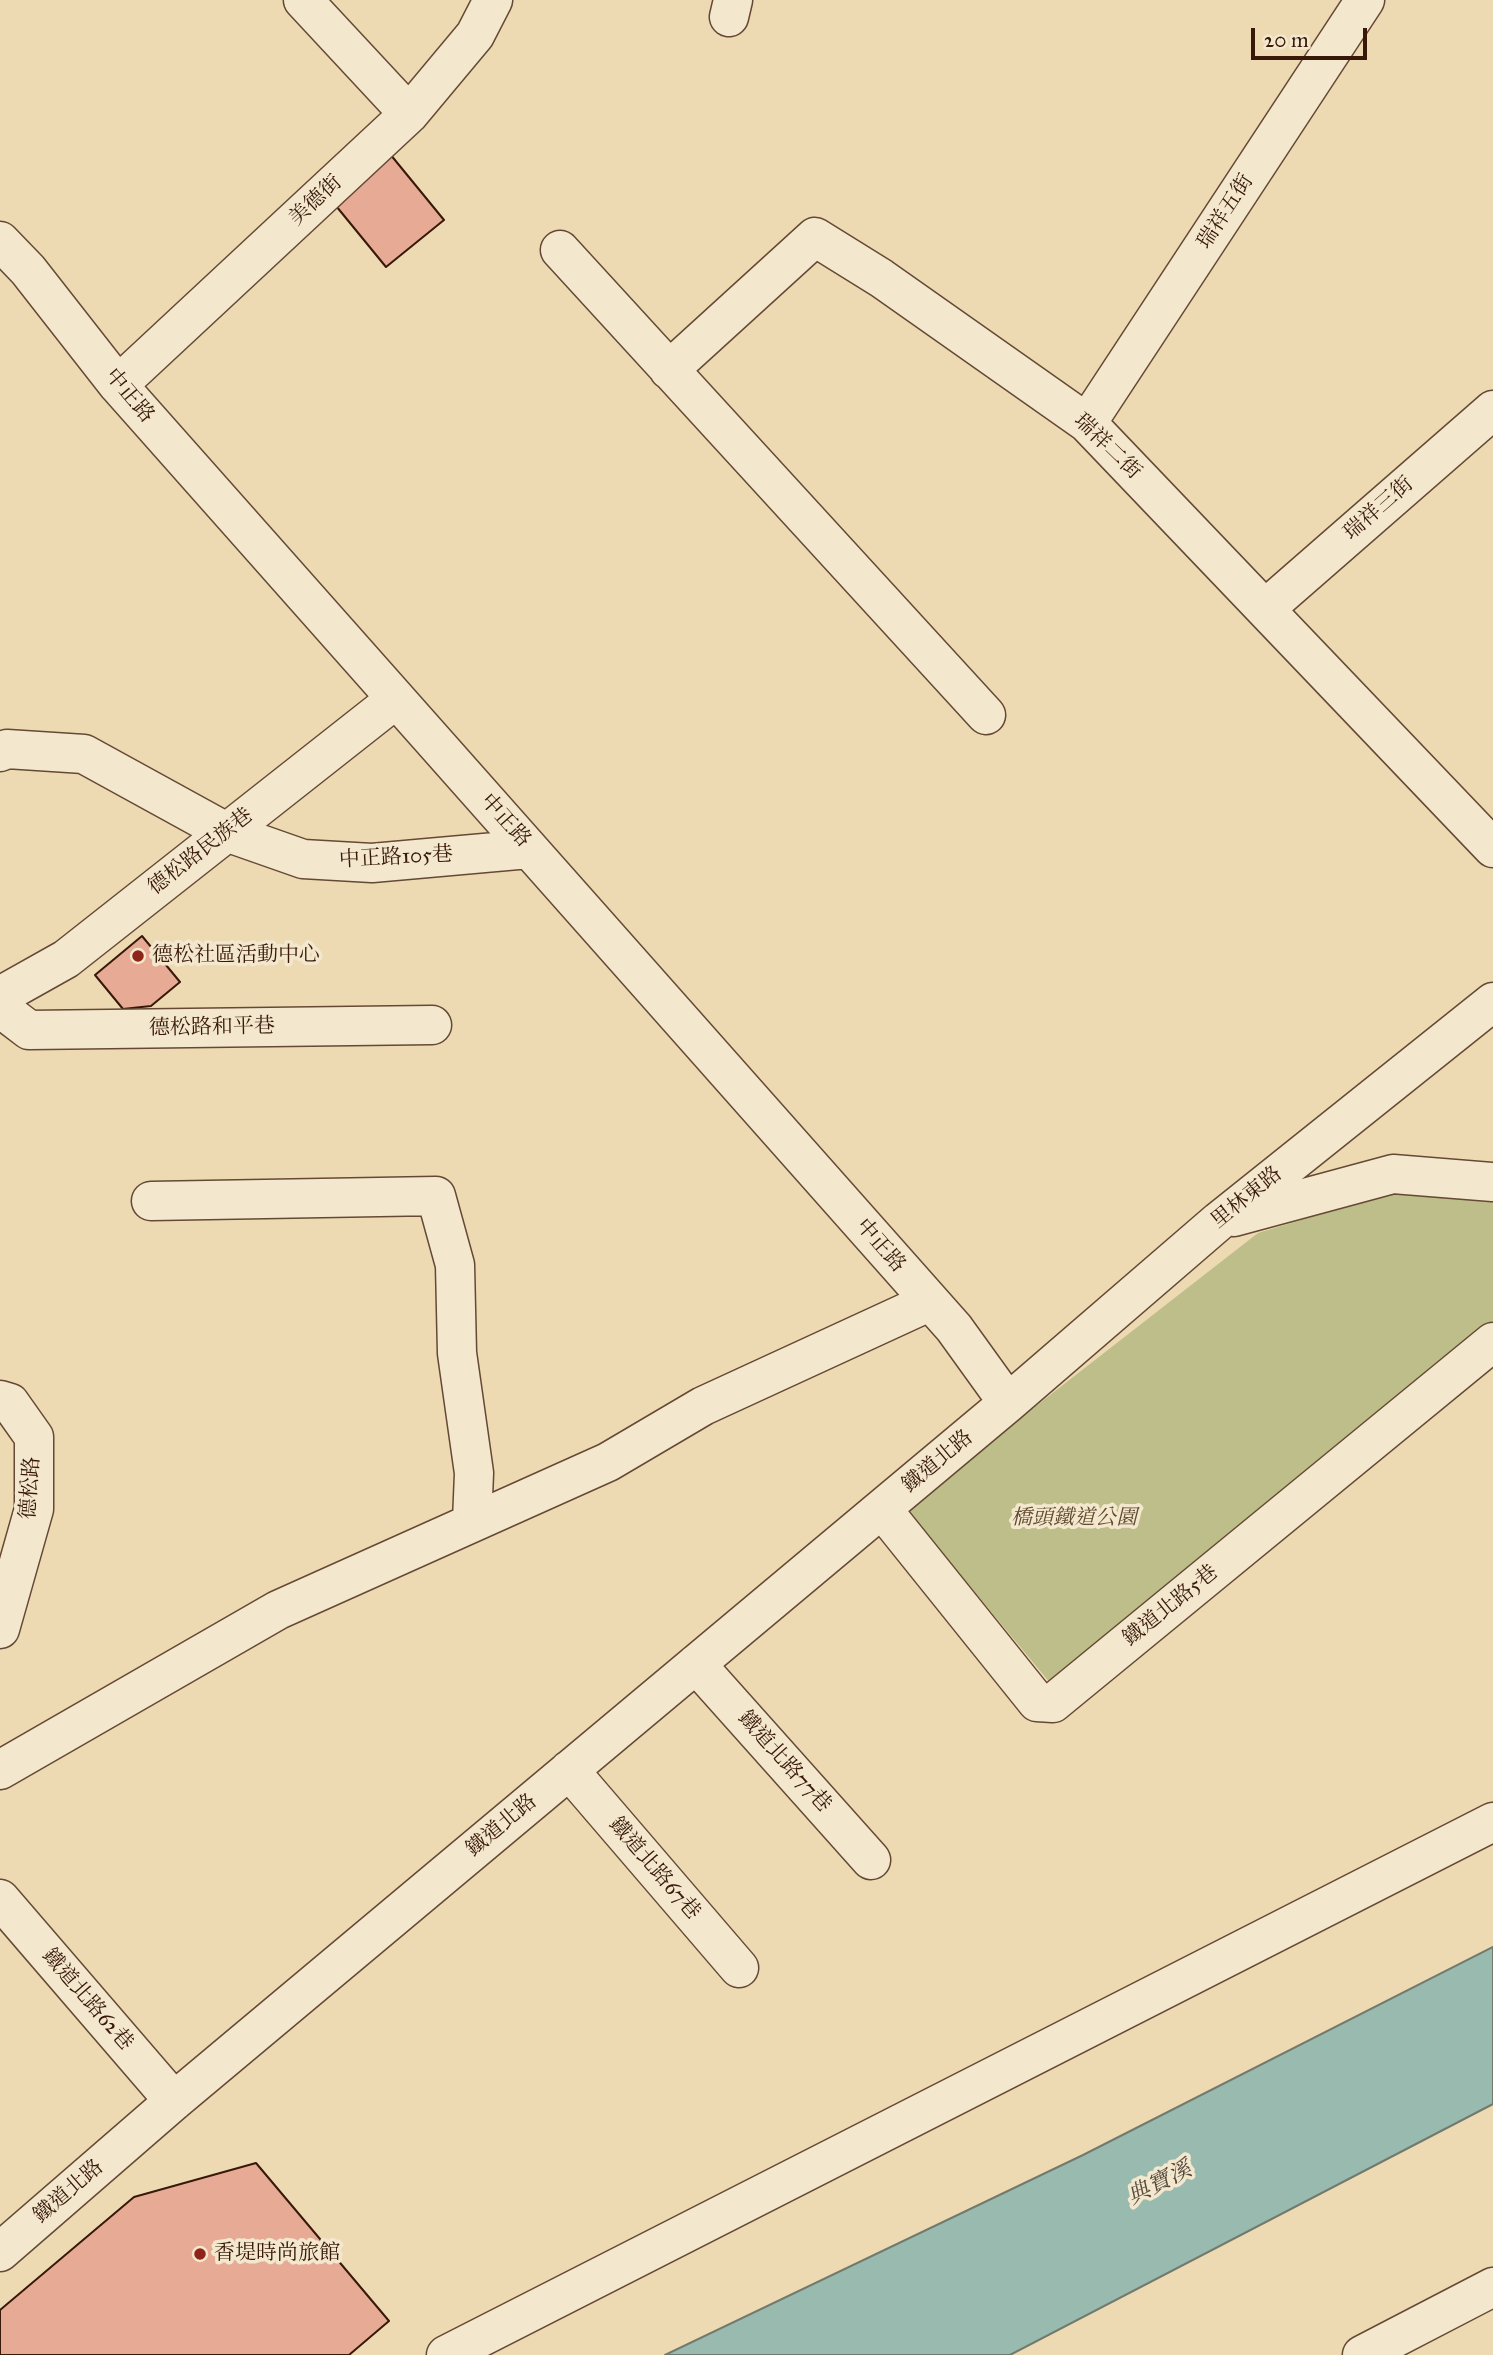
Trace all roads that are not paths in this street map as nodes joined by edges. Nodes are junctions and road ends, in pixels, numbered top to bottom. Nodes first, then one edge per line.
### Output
1 (303, 0) edge
2 (494, 0) edge
3 (1365, 0) edge
4 (409, 114) junction
5 (0, 241) edge
6 (560, 250) dead end
7 (669, 370) junction
8 (118, 385) junction
9 (1493, 410) edge
10 (1087, 423) junction
11 (1265, 609) junction
12 (396, 699) junction
13 (986, 716) dead end
14 (0, 752) edge
15 (226, 832) junction
16 (1493, 848) edge
17 (529, 849) junction
18 (0, 996) edge
19 (1493, 1002) edge
20 (0, 1008) edge
21 (432, 1025) dead end
22 (1493, 1182) edge
23 (151, 1200) dead end
24 (1219, 1221) junction
25 (929, 1301) junction
26 (1493, 1342) edge
27 (0, 1400) edge
28 (1008, 1403) junction
29 (882, 1509) junction
30 (472, 1521) junction
31 (9, 1566) edge
32 (0, 1629) edge
33 (696, 1664) junction
34 (0, 1770) edge
35 (569, 1770) junction
36 (1493, 1822) edge
37 (871, 1860) dead end
38 (0, 1899) edge
39 (739, 1968) dead end
40 (174, 2101) junction
41 (0, 2252) edge
42 (1493, 2287) edge
43 (446, 2355) edge
44 (1362, 2355) edge

1 - 4 street
2 - 4 street, 美德街
3 - 10 street, 瑞祥五街
4 - 8 street, 美德街
5 - 8 street, 中正路
6 - 7 street
7 - 10 street, 瑞祥二街
7 - 13 street
8 - 12 street, 中正路
9 - 11 street, 瑞祥三街
10 - 11 street, 瑞祥二街
11 - 16 street, 瑞祥二街
12 - 15 street, 德松路民族巷
12 - 17 street, 中正路
14 - 15 street, 中正路105巷
15 - 17 street, 中正路105巷
15 - 18 street, 德松路民族巷
17 - 25 street, 中正路
19 - 24 street, 里林東路
20 - 21 street, 德松路和平巷
22 - 24 street
23 - 30 street
24 - 28 street, 里林東路
25 - 28 street, 中正路
25 - 30 street
26 - 29 street, 鐵道北路5巷
27 - 31 street, 德松路
28 - 29 street, 鐵道北路
29 - 33 street, 鐵道北路
30 - 34 street
31 - 32 street, 德松路
33 - 35 street, 鐵道北路
33 - 37 street, 鐵道北路77巷
35 - 39 street, 鐵道北路67巷
35 - 40 street, 鐵道北路
36 - 43 street
38 - 40 street, 鐵道北路62巷
40 - 41 street, 鐵道北路
42 - 44 street

